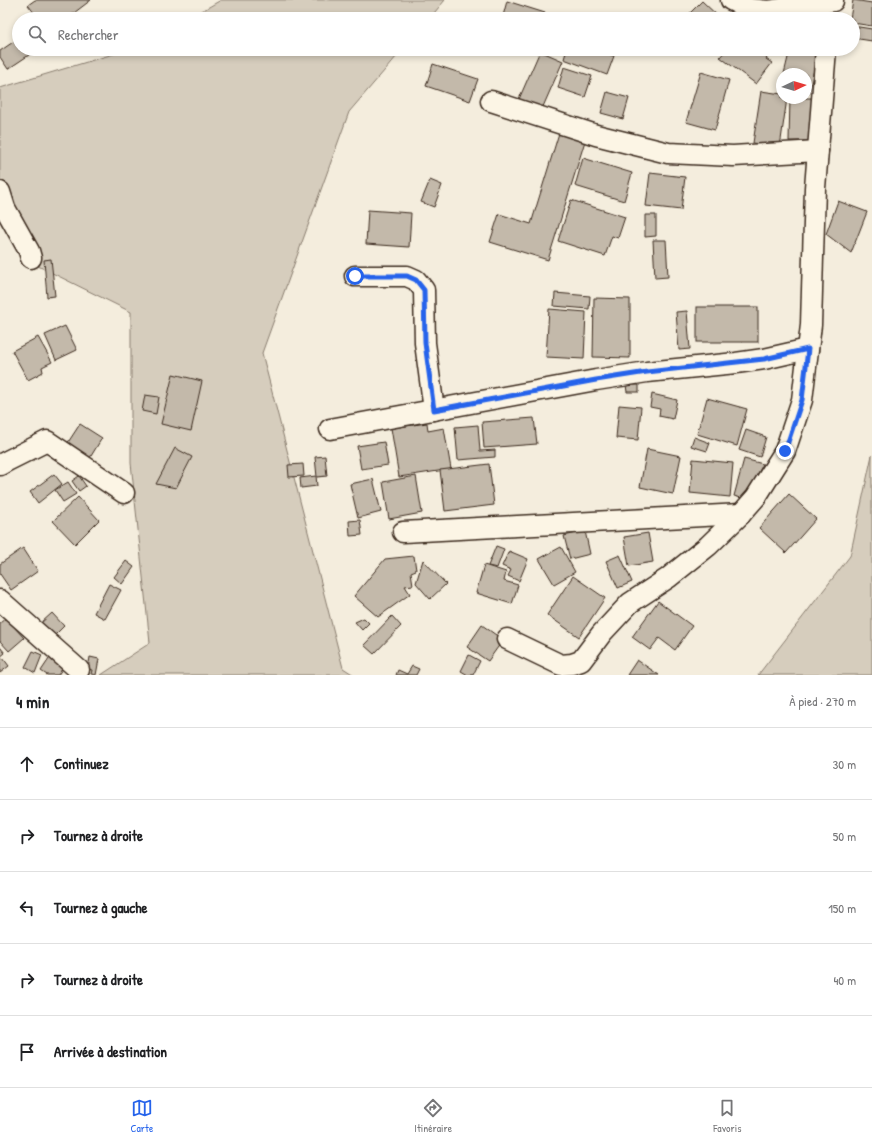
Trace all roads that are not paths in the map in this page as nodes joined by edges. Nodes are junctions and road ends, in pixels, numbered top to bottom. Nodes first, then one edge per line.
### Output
1 (731, 0) edge
2 (832, 7) edge
3 (825, 56) edge
4 (491, 101) dead end
5 (818, 151) junction
6 (0, 192) edge
7 (31, 258) dead end
8 (355, 276) dead end
9 (808, 349) junction
10 (434, 410) junction
11 (330, 429) dead end
12 (0, 466) edge
13 (124, 493) dead end
14 (741, 514) junction
15 (403, 532) dead end
16 (0, 600) edge
17 (508, 640) dead end
18 (79, 670) dead end

1 - 2 street
3 - 5 street
4 - 5 street
5 - 9 street
6 - 7 street
8 - 10 street
9 - 10 street
9 - 14 street
10 - 11 street
12 - 13 street
14 - 15 street
14 - 17 street
16 - 18 street

